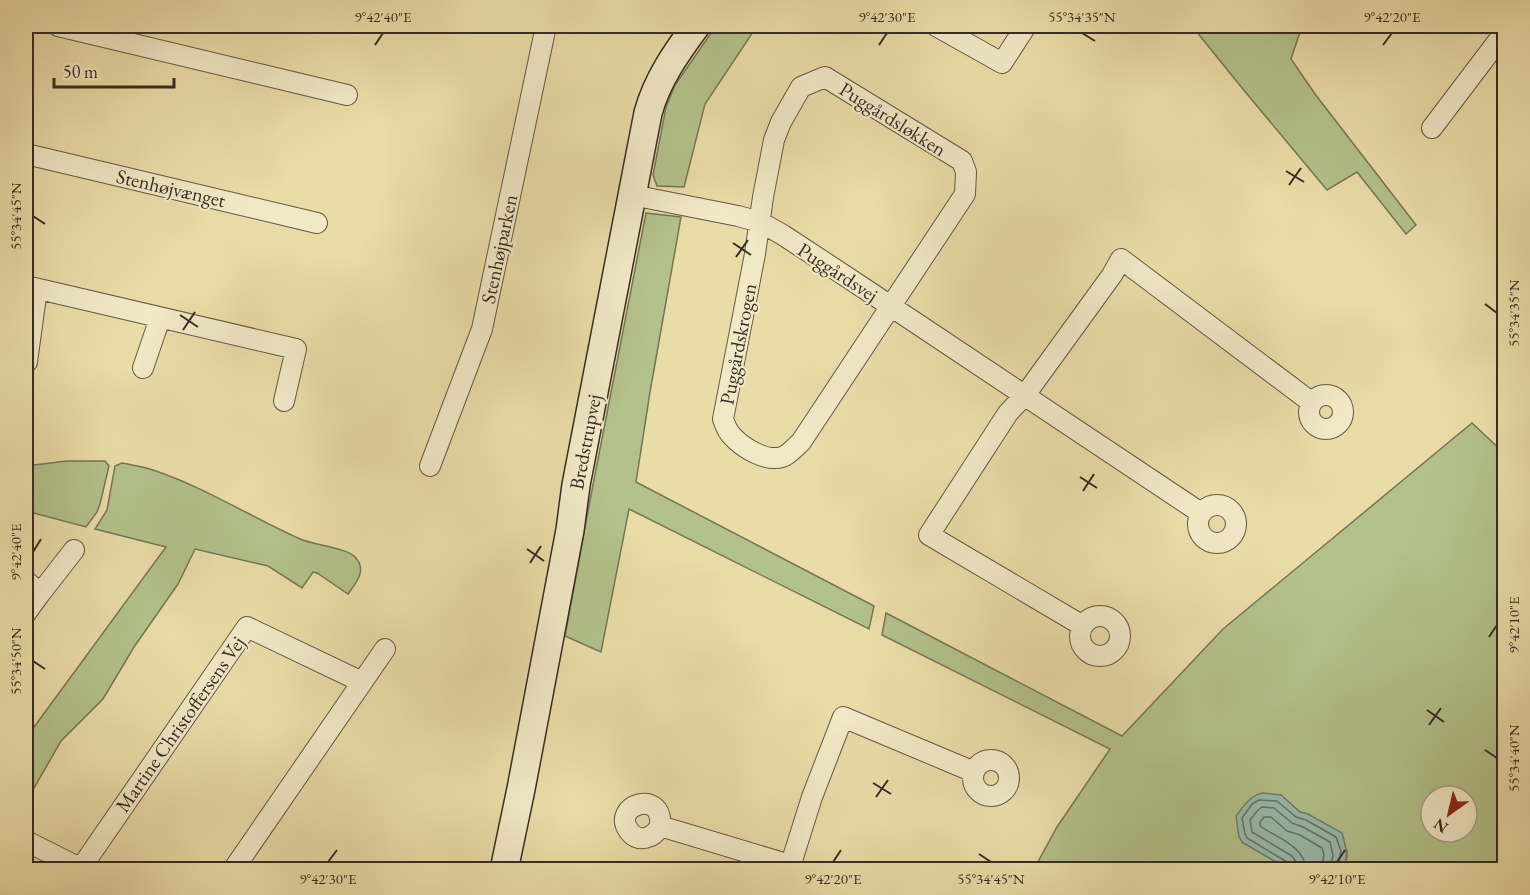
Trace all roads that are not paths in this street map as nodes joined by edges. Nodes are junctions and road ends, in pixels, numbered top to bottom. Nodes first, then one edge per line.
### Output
1 (58, 26) edge
2 (546, 26) edge
3 (696, 26) edge
4 (936, 26) edge
5 (1026, 26) edge
6 (1495, 26) edge
7 (1504, 32) edge
8 (347, 95) dead end
9 (1432, 128) dead end
10 (26, 154) edge
11 (632, 195) junction
12 (760, 222) junction
13 (317, 223) dead end
14 (31, 287) edge
15 (890, 306) junction
16 (160, 318) junction
17 (27, 362) edge
18 (143, 368) dead end
19 (1025, 395) junction
20 (284, 401) dead end
21 (1311, 402) dead end
22 (430, 466) dead end
23 (1201, 513) dead end
24 (74, 549) dead end
25 (32, 588) edge
26 (26, 613) edge
27 (1083, 626) dead end
28 (385, 650) dead end
29 (363, 682) junction
30 (974, 772) dead end
31 (660, 826) dead end
32 (26, 841) edge
33 (790, 867) edge
34 (83, 869) edge
35 (233, 870) edge
36 (504, 870) edge

1 - 8 street
2 - 22 street, Stenhøjparken
3 - 11 street, Bredstrupvej
4 - 5 street
6 - 7 street
7 - 9 street
10 - 13 street, Stenhøjvænget
11 - 12 street, Puggårdsvej
11 - 36 street, Bredstrupvej
12 - 15 street, Puggårdsvej
12 - 15 street, Puggårdskrogen
12 - 15 street, Puggårdsløkken
14 - 16 street
14 - 17 street
15 - 19 street, Puggårdsvej
16 - 18 street
16 - 20 street
19 - 21 street
19 - 23 street, Puggårdsvej
19 - 27 street
24 - 25 street
25 - 26 street
28 - 29 street
29 - 34 street, Martine Christoffersens Vej
29 - 35 street
30 - 33 street
31 - 33 street
32 - 34 street, Martine Christoffersens Vej

